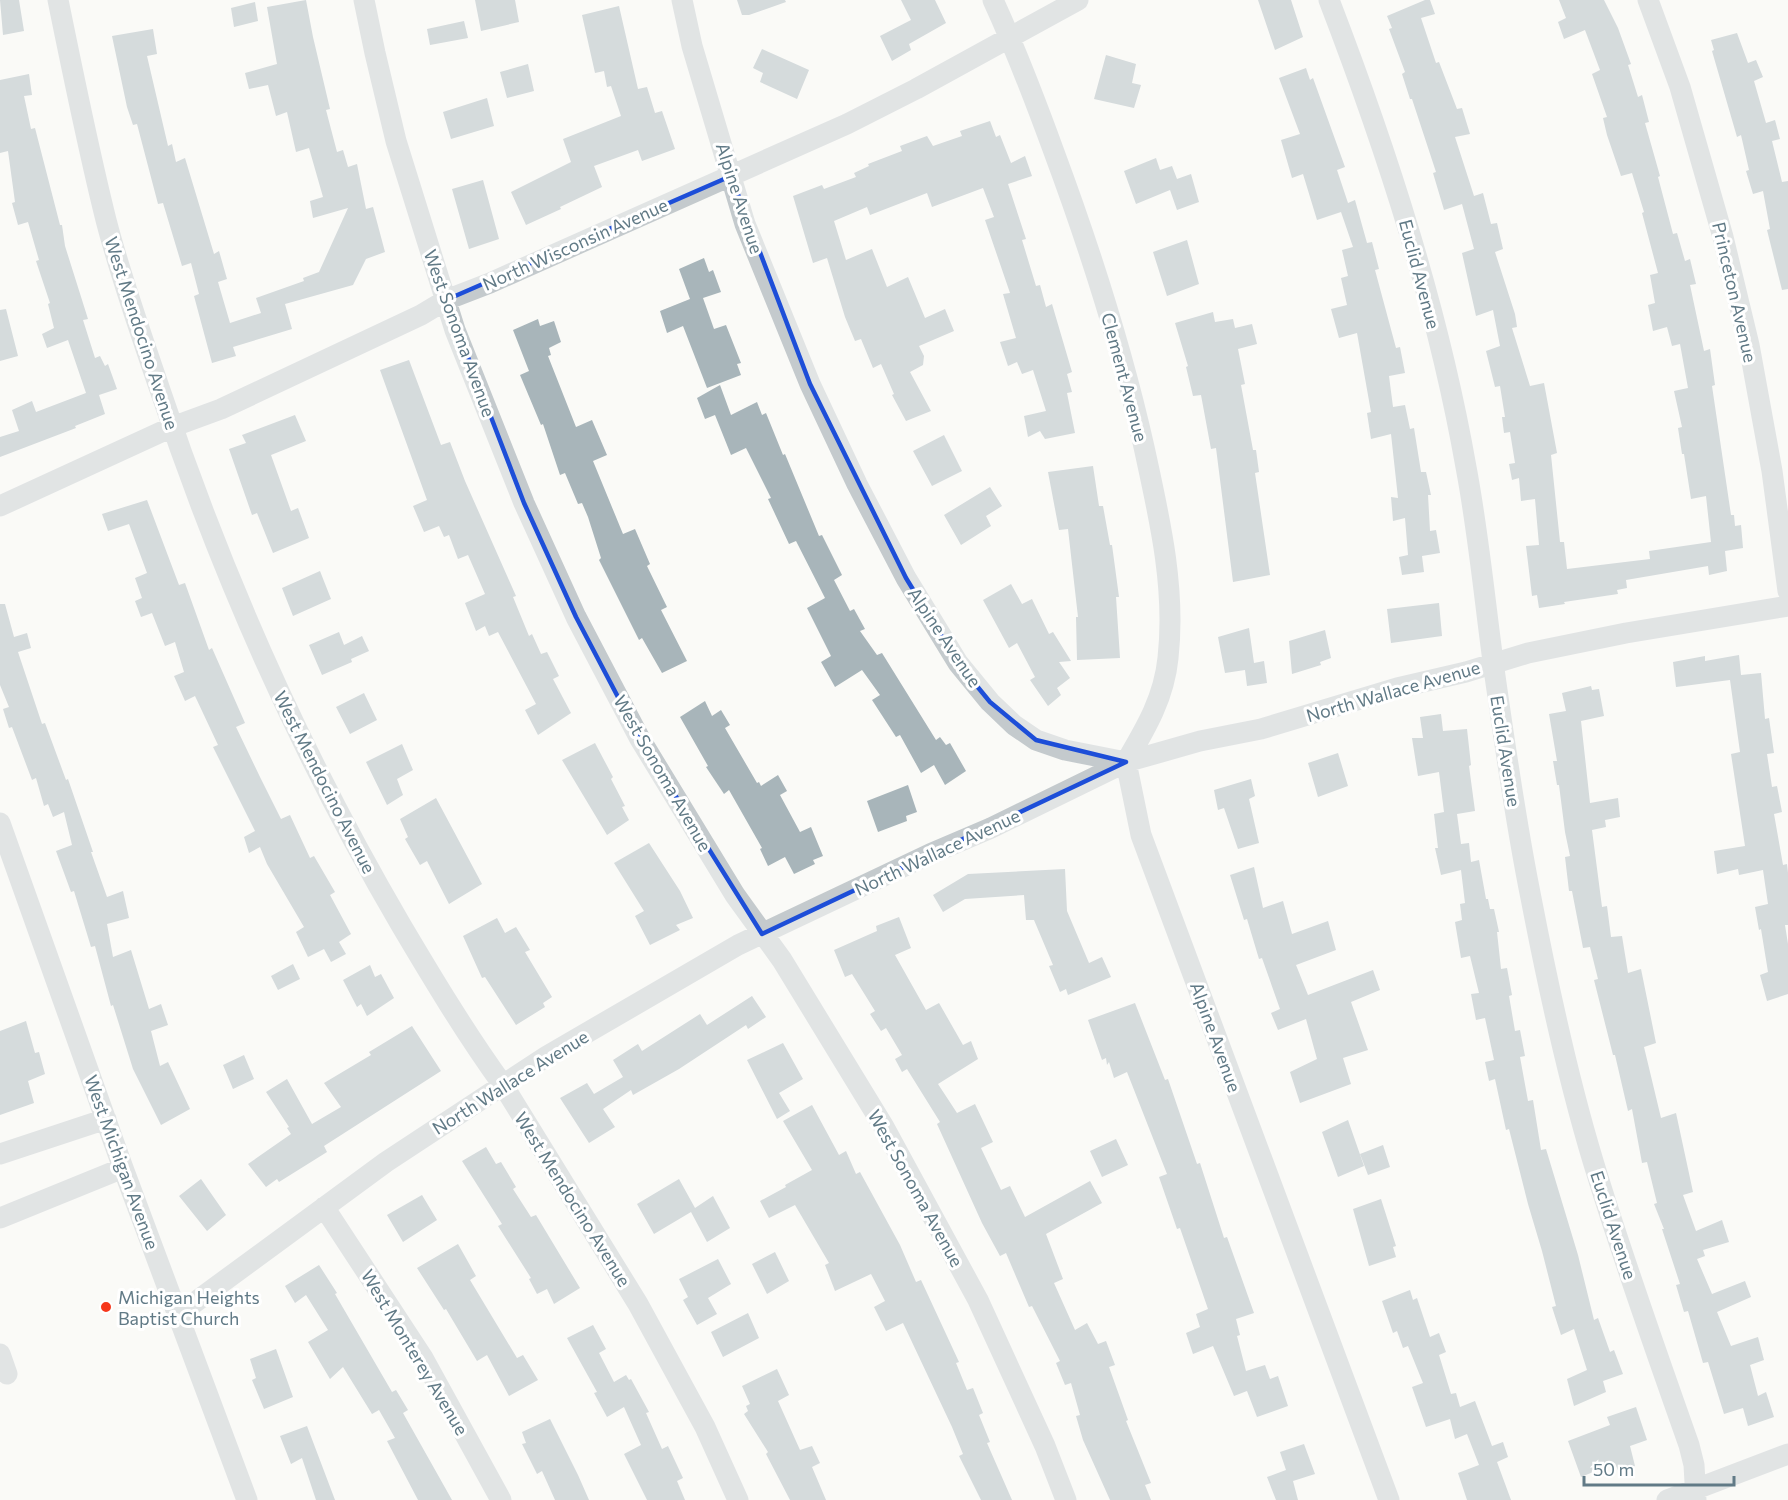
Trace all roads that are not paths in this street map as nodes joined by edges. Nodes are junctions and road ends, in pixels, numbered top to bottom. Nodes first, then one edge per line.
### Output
1 (58, 0) edge
2 (364, 0) edge
3 (682, 0) edge
4 (993, 0) edge
5 (1078, 0) edge
6 (1329, 0) edge
7 (1648, 0) edge
8 (1010, 37) junction
9 (730, 176) junction
10 (446, 300) junction
11 (172, 427) junction
12 (0, 506) edge
13 (1788, 591) edge
14 (1788, 606) edge
15 (1495, 663) junction
16 (1126, 762) junction
17 (0, 823) edge
18 (762, 934) junction
19 (503, 1085) junction
20 (106, 1119) junction
21 (0, 1154) edge
22 (123, 1168) junction
23 (324, 1207) junction
24 (0, 1218) edge
25 (179, 1314) junction
26 (1788, 1454) edge
27 (1696, 1495) edge
28 (248, 1500) edge
29 (501, 1500) edge
30 (738, 1500) edge
31 (1066, 1500) edge
32 (1389, 1500) edge
33 (1667, 1500) edge

1 - 11 street, West Mendocino Avenue
2 - 10 street, West Sonoma Avenue
3 - 9 street, Alpine Avenue
4 - 8 street, Clement Avenue
5 - 8 street, North Wisconsin Avenue
6 - 15 street, Euclid Avenue
7 - 13 street, Princeton Avenue
8 - 9 street, North Wisconsin Avenue
8 - 16 street, Clement Avenue
9 - 10 street, North Wisconsin Avenue
9 - 16 street, Alpine Avenue
10 - 11 street, North Wisconsin Avenue
10 - 18 street, West Sonoma Avenue
11 - 12 street, North Wisconsin Avenue
11 - 19 street, West Mendocino Avenue
14 - 15 street, North Wallace Avenue
15 - 16 street, North Wallace Avenue
15 - 27 street, Euclid Avenue
16 - 18 street, North Wallace Avenue
16 - 32 street, Alpine Avenue
17 - 20 street, West Michigan Avenue
18 - 19 street, North Wallace Avenue
18 - 31 street, West Sonoma Avenue
19 - 23 street, North Wallace Avenue
19 - 30 street, West Mendocino Avenue
20 - 21 street
20 - 22 street, West Michigan Avenue
22 - 24 street
22 - 25 street, West Michigan Avenue
23 - 25 street, North Wallace Avenue
23 - 29 street, West Monterey Avenue
25 - 28 street, West Michigan Avenue
26 - 27 street
27 - 33 street

